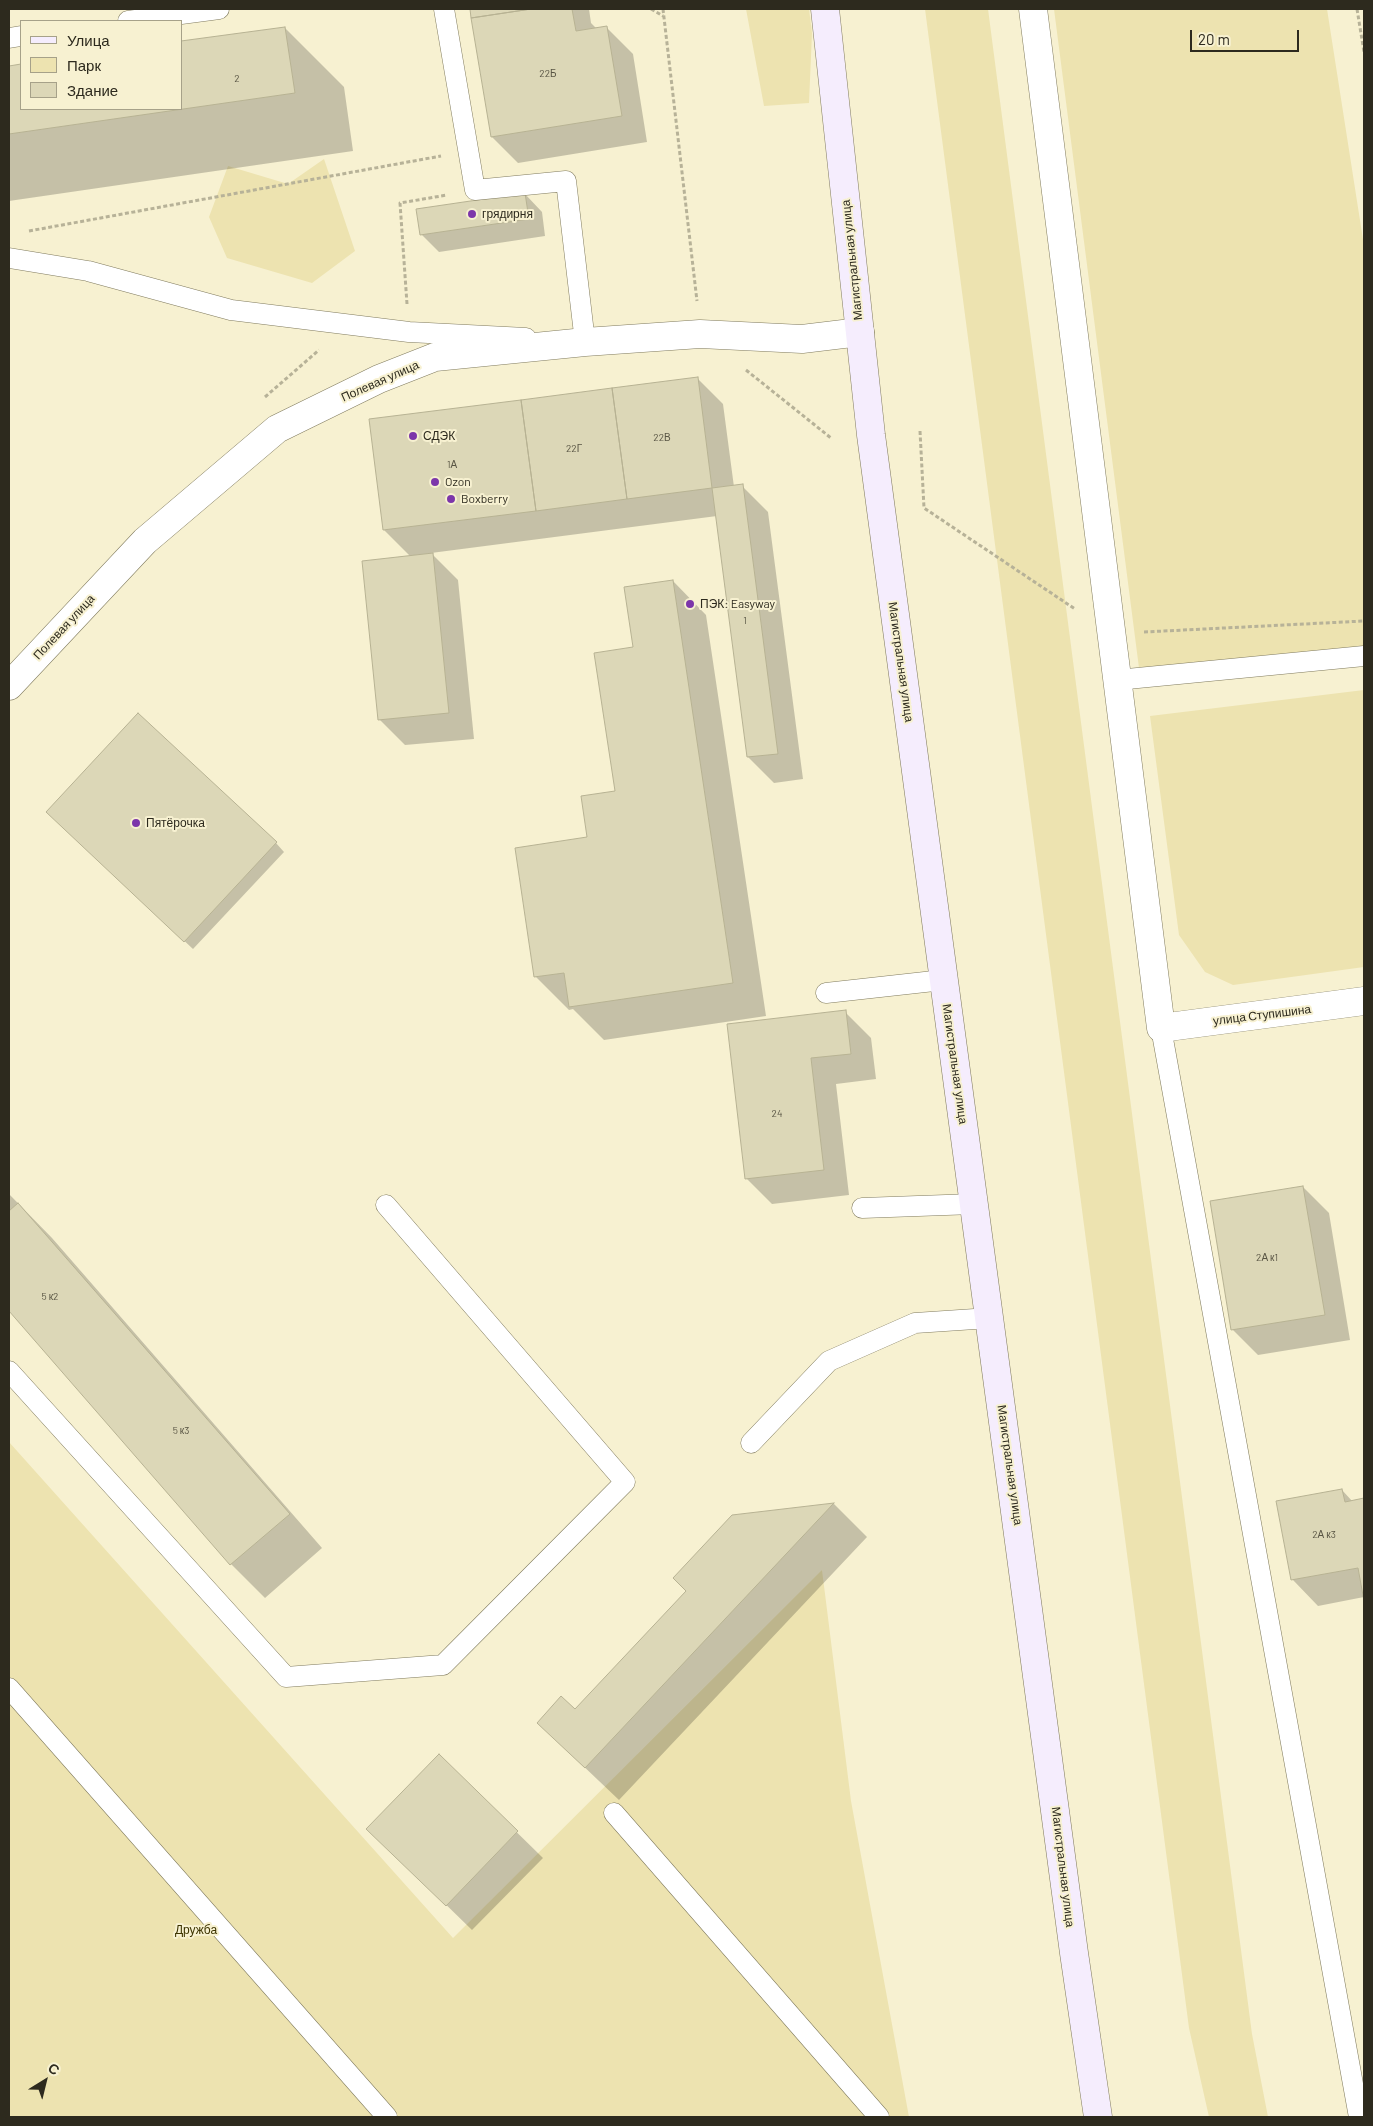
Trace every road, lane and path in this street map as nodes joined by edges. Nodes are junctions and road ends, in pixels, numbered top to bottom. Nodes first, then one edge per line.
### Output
1 (219, 9) edge
2 (444, 9) edge
3 (651, 9) edge
4 (663, 9) edge
5 (825, 9) edge
6 (1033, 9) edge
7 (1357, 9) edge
8 (664, 17) junction
9 (136, 20) edge
10 (1364, 52) edge
11 (468, 152) junction
12 (475, 190) junction
13 (28, 231) dead end
14 (9, 258) edge
15 (409, 332) junction
16 (860, 332) junction
17 (700, 334) junction
18 (585, 342) junction
19 (739, 365) dead end
20 (831, 438) dead end
21 (1364, 656) edge
22 (1117, 680) junction
23 (9, 686) edge
24 (943, 980) junction
25 (826, 993) dead end
26 (1364, 1001) edge
27 (1160, 1028) junction
28 (974, 1204) junction
29 (386, 1205) dead end
30 (862, 1208) dead end
31 (990, 1318) junction
32 (9, 1371) edge
33 (751, 1444) dead end
34 (9, 1688) edge
35 (614, 1814) dead end
36 (387, 2117) edge
37 (879, 2117) edge
38 (1098, 2117) edge
39 (1360, 2117) edge

1 - 9 lane
2 - 11 lane
3 - 8 path
4 - 8 path
5 - 16 main road, Магистральная улица
6 - 22 street
7 - 10 path
8 - 17 path
11 - 12 lane
11 - 13 path
12 - 15 path
12 - 18 lane
14 - 15 lane
15 - 18 lane
16 - 17 street, Полевая улица
16 - 24 main road, Магистральная улица
17 - 18 street, Полевая улица
18 - 23 street, Полевая улица
19 - 20 path
21 - 22 lane
22 - 27 street
24 - 25 lane
24 - 28 main road, Магистральная улица
26 - 27 street, улица Ступишина
27 - 39 lane
28 - 30 lane
28 - 31 main road, Магистральная улица
29 - 32 lane
31 - 33 lane
31 - 38 main road, Магистральная улица
34 - 36 lane
35 - 37 lane

